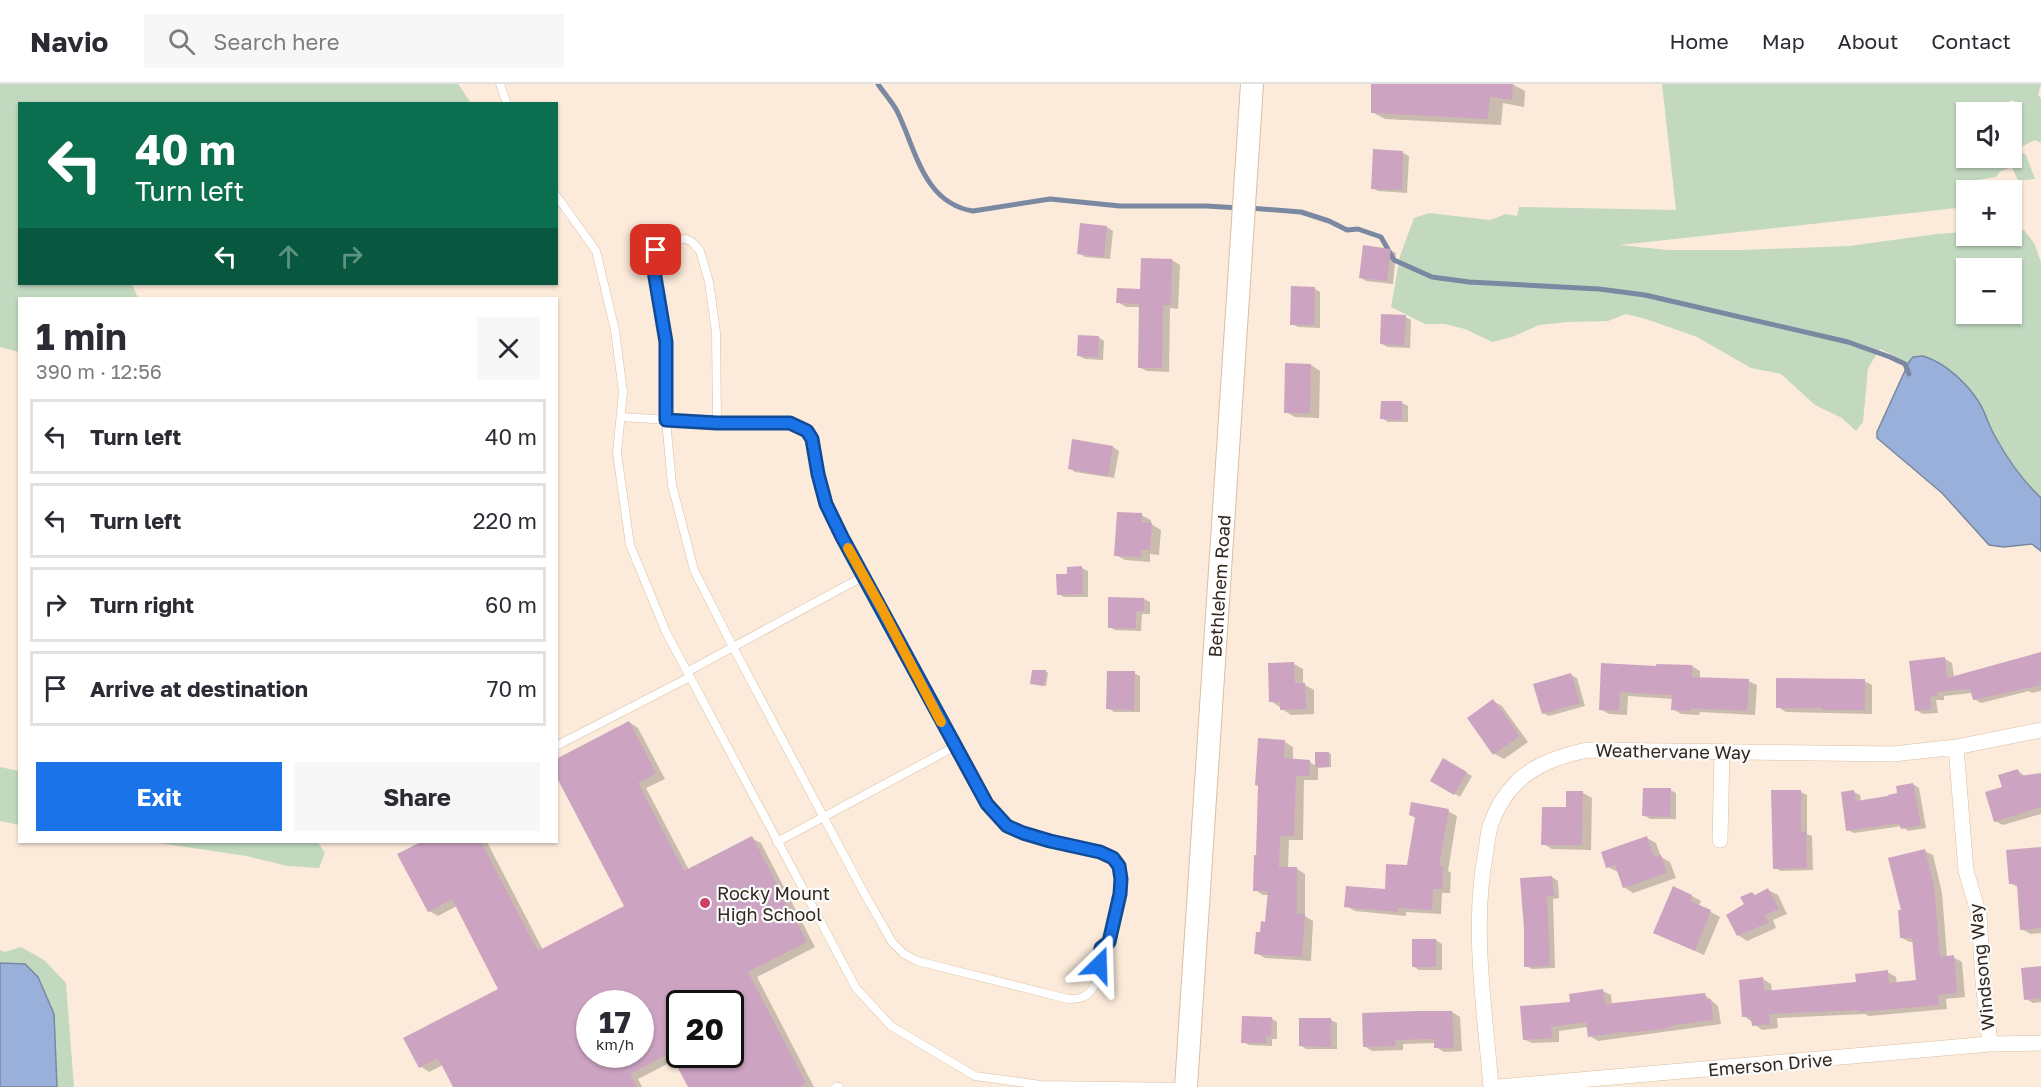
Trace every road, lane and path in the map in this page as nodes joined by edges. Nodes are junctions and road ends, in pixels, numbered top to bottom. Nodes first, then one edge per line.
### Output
1 (500, 84) edge
2 (1252, 84) edge
3 (506, 102) edge
4 (558, 198) edge
5 (621, 417) junction
6 (666, 420) junction
7 (717, 423) junction
8 (864, 576) junction
9 (733, 647) junction
10 (688, 674) junction
11 (2041, 730) edge
12 (558, 745) edge
13 (954, 747) junction
14 (1956, 747) junction
15 (1722, 751) junction
16 (824, 817) junction
17 (1720, 840) dead end
18 (777, 842) junction
19 (2041, 1043) edge
20 (1990, 1044) junction
21 (1188, 1087) edge
22 (1491, 1087) edge
23 (1499, 1087) edge

1 - 3 lane
2 - 21 main road, Bethlehem Road
4 - 5 lane
5 - 6 lane
5 - 10 lane
6 - 7 lane
6 - 7 lane
6 - 9 lane
7 - 8 lane
8 - 9 lane
8 - 13 lane
9 - 10 lane
9 - 16 lane
10 - 12 lane
10 - 18 lane
11 - 14 street, Weathervane Way
13 - 16 lane
13 - 16 lane
14 - 15 street, Weathervane Way
14 - 20 street, Windsong Way
15 - 17 street
15 - 22 street, Weathervane Way
16 - 18 lane
18 - 21 lane
19 - 20 street, Emerson Drive
20 - 23 street, Emerson Drive

